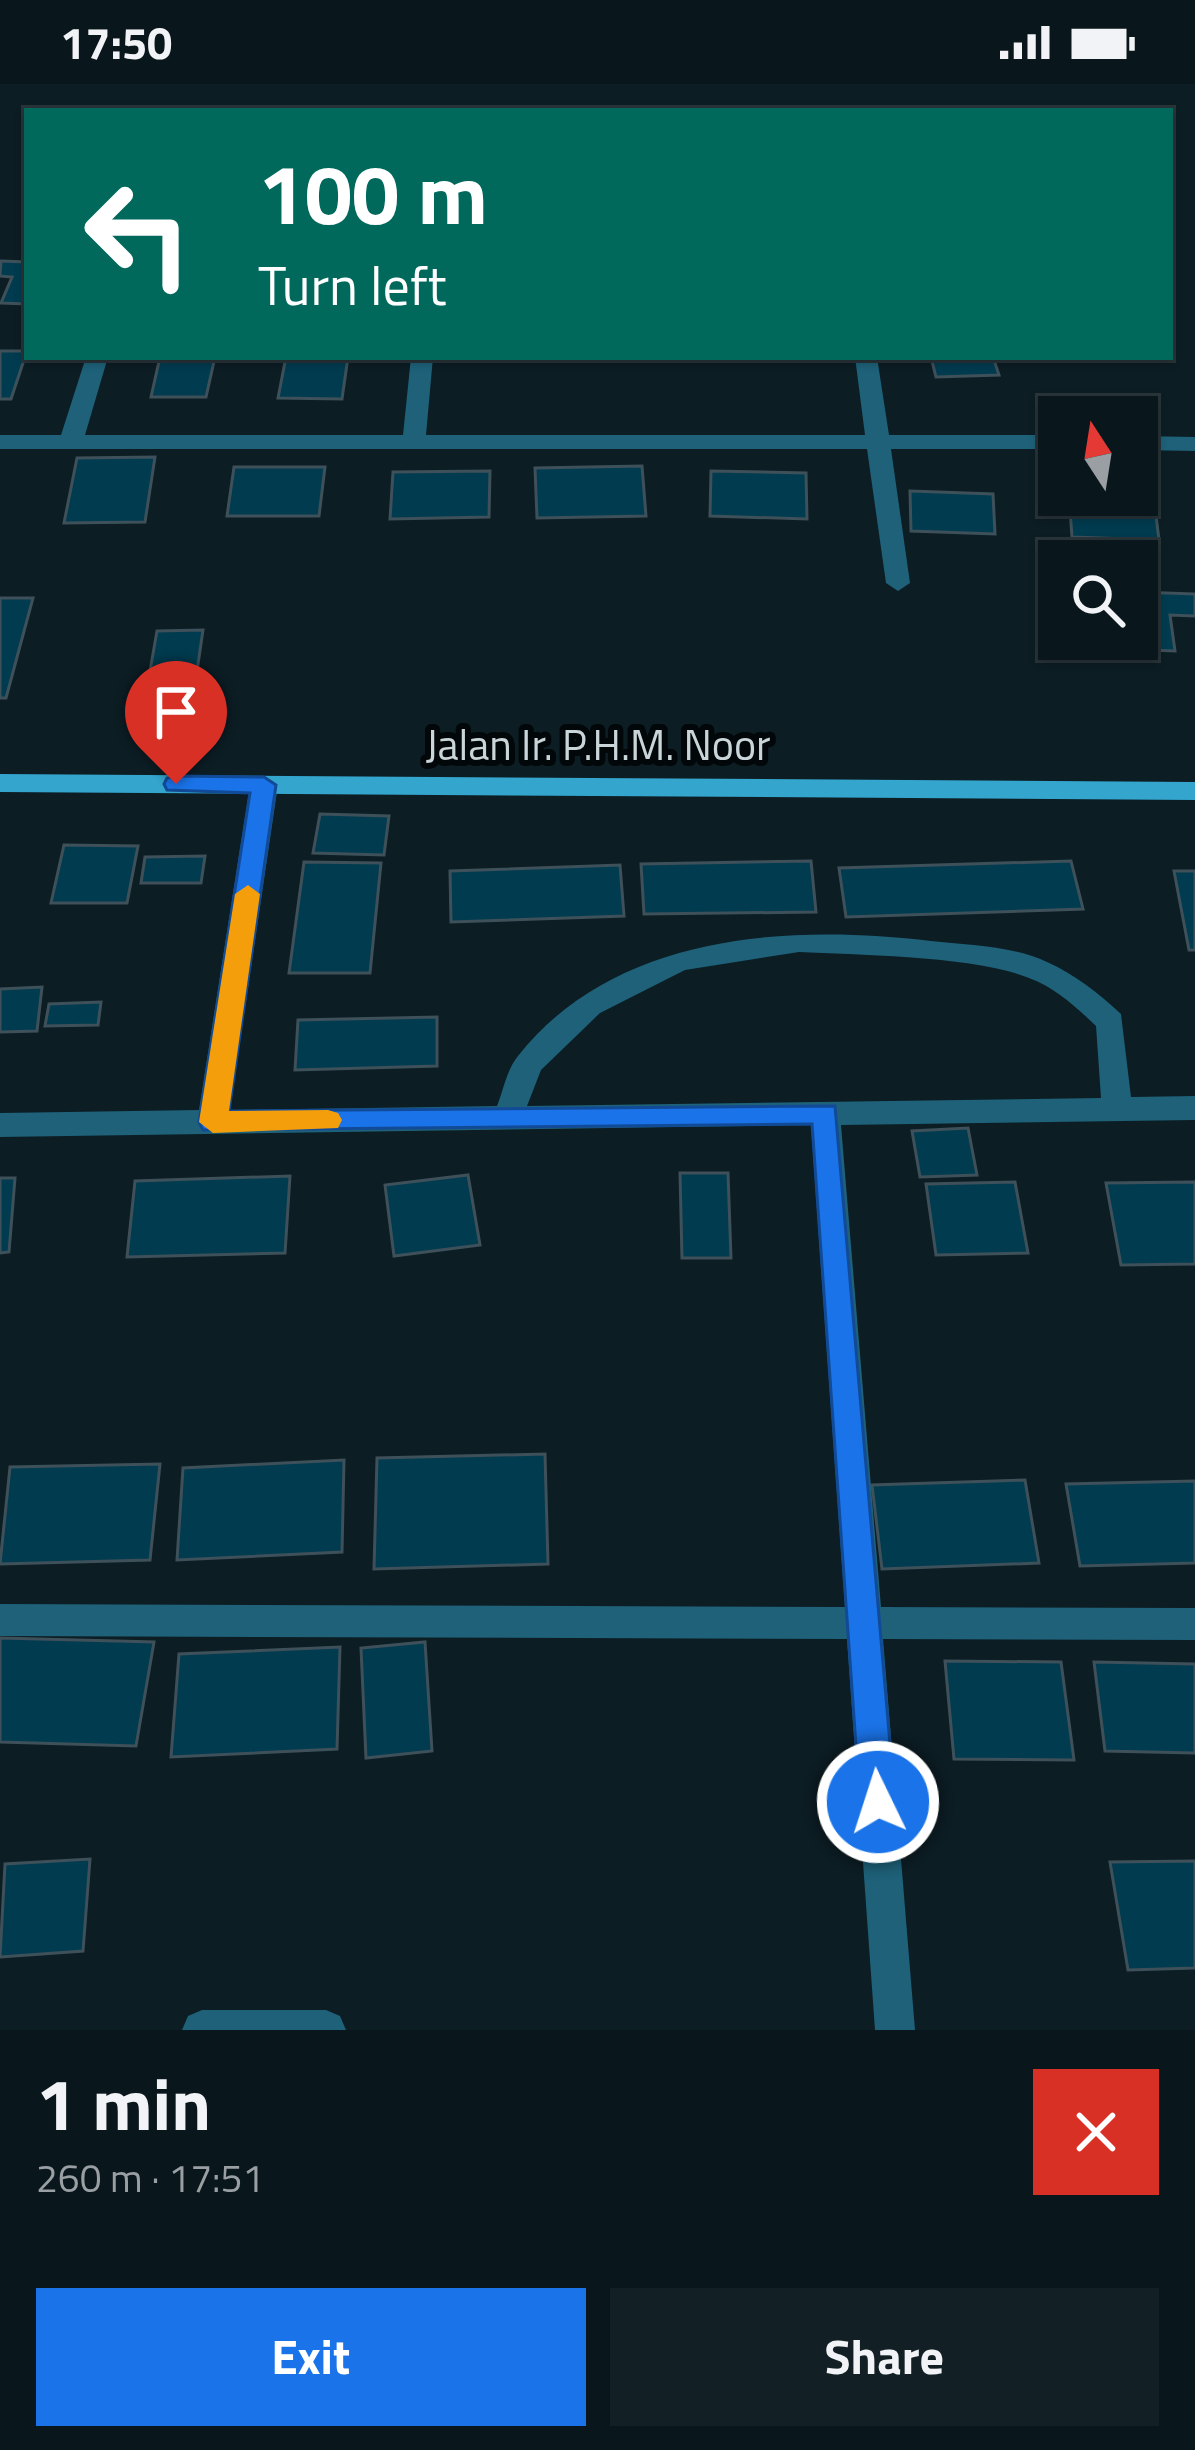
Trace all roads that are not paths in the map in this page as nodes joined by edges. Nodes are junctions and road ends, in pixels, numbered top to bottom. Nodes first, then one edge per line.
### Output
1 (96, 360) edge
2 (422, 360) edge
3 (866, 360) edge
4 (879, 440) junction
5 (0, 442) edge
6 (71, 442) junction
7 (414, 442) junction
8 (1038, 442) edge
9 (1158, 443) edge
10 (1195, 444) edge
11 (898, 583) dead end
12 (0, 783) edge
13 (264, 785) junction
14 (1195, 791) edge
15 (1195, 1108) edge
16 (1117, 1109) junction
17 (825, 1113) junction
18 (508, 1117) junction
19 (213, 1122) junction
20 (0, 1125) edge
21 (0, 1620) edge
22 (863, 1620) junction
23 (1195, 1624) edge
24 (202, 2030) edge
25 (326, 2030) edge
26 (895, 2030) edge

1 - 6 street
2 - 7 street
3 - 4 street
4 - 7 street
4 - 8 street
4 - 11 street
5 - 6 street
6 - 7 street
9 - 10 street
12 - 13 main road, Jalan Ir. P.H.M. Noor
13 - 14 main road, Jalan Ir. P.H.M. Noor
13 - 19 street
15 - 16 street
16 - 17 street
16 - 18 street
17 - 18 street
17 - 22 street
18 - 19 street
19 - 20 street
21 - 22 street
22 - 23 street
22 - 26 street
24 - 25 street

